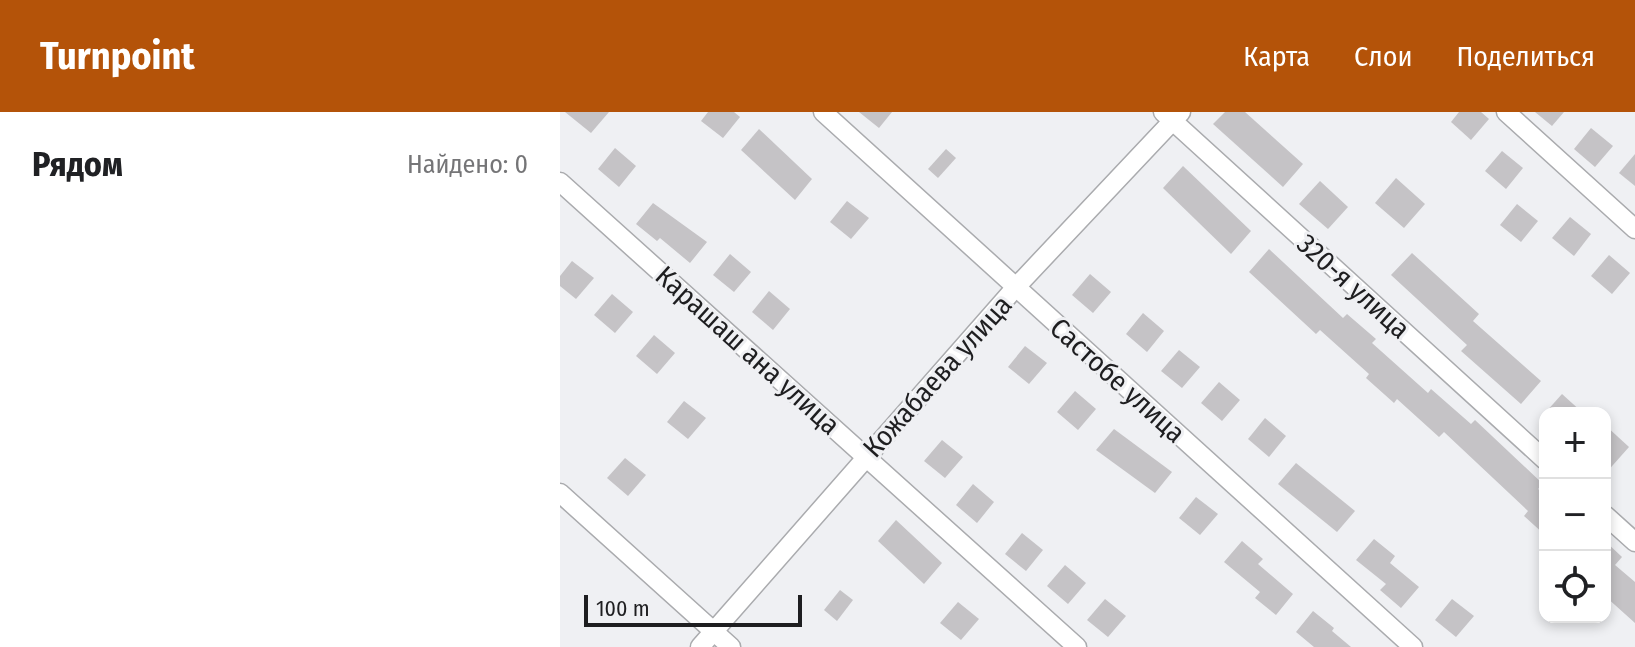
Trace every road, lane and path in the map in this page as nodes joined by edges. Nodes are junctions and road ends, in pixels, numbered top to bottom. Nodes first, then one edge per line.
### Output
1 (823, 112) edge
2 (1506, 112) edge
3 (1173, 115) edge
4 (560, 182) edge
5 (1635, 229) edge
6 (1016, 287) junction
7 (1539, 454) edge
8 (866, 455) junction
9 (560, 493) edge
10 (1611, 520) edge
11 (1635, 542) edge
12 (714, 631) junction
13 (700, 647) edge
14 (731, 647) edge
15 (1077, 647) edge
16 (1413, 647) edge

1 - 6 street, Састобе улица
2 - 5 street
3 - 6 street, Кожабаева улица
3 - 7 street, 320-я улица
4 - 8 street, Карашаш ана улица
6 - 8 street, Кожабаева улица
6 - 16 street, Састобе улица
8 - 12 street, Кожабаева улица
8 - 15 street, Карашаш ана улица
9 - 12 street
10 - 11 street
12 - 13 street, Кожабаева улица
12 - 14 street

